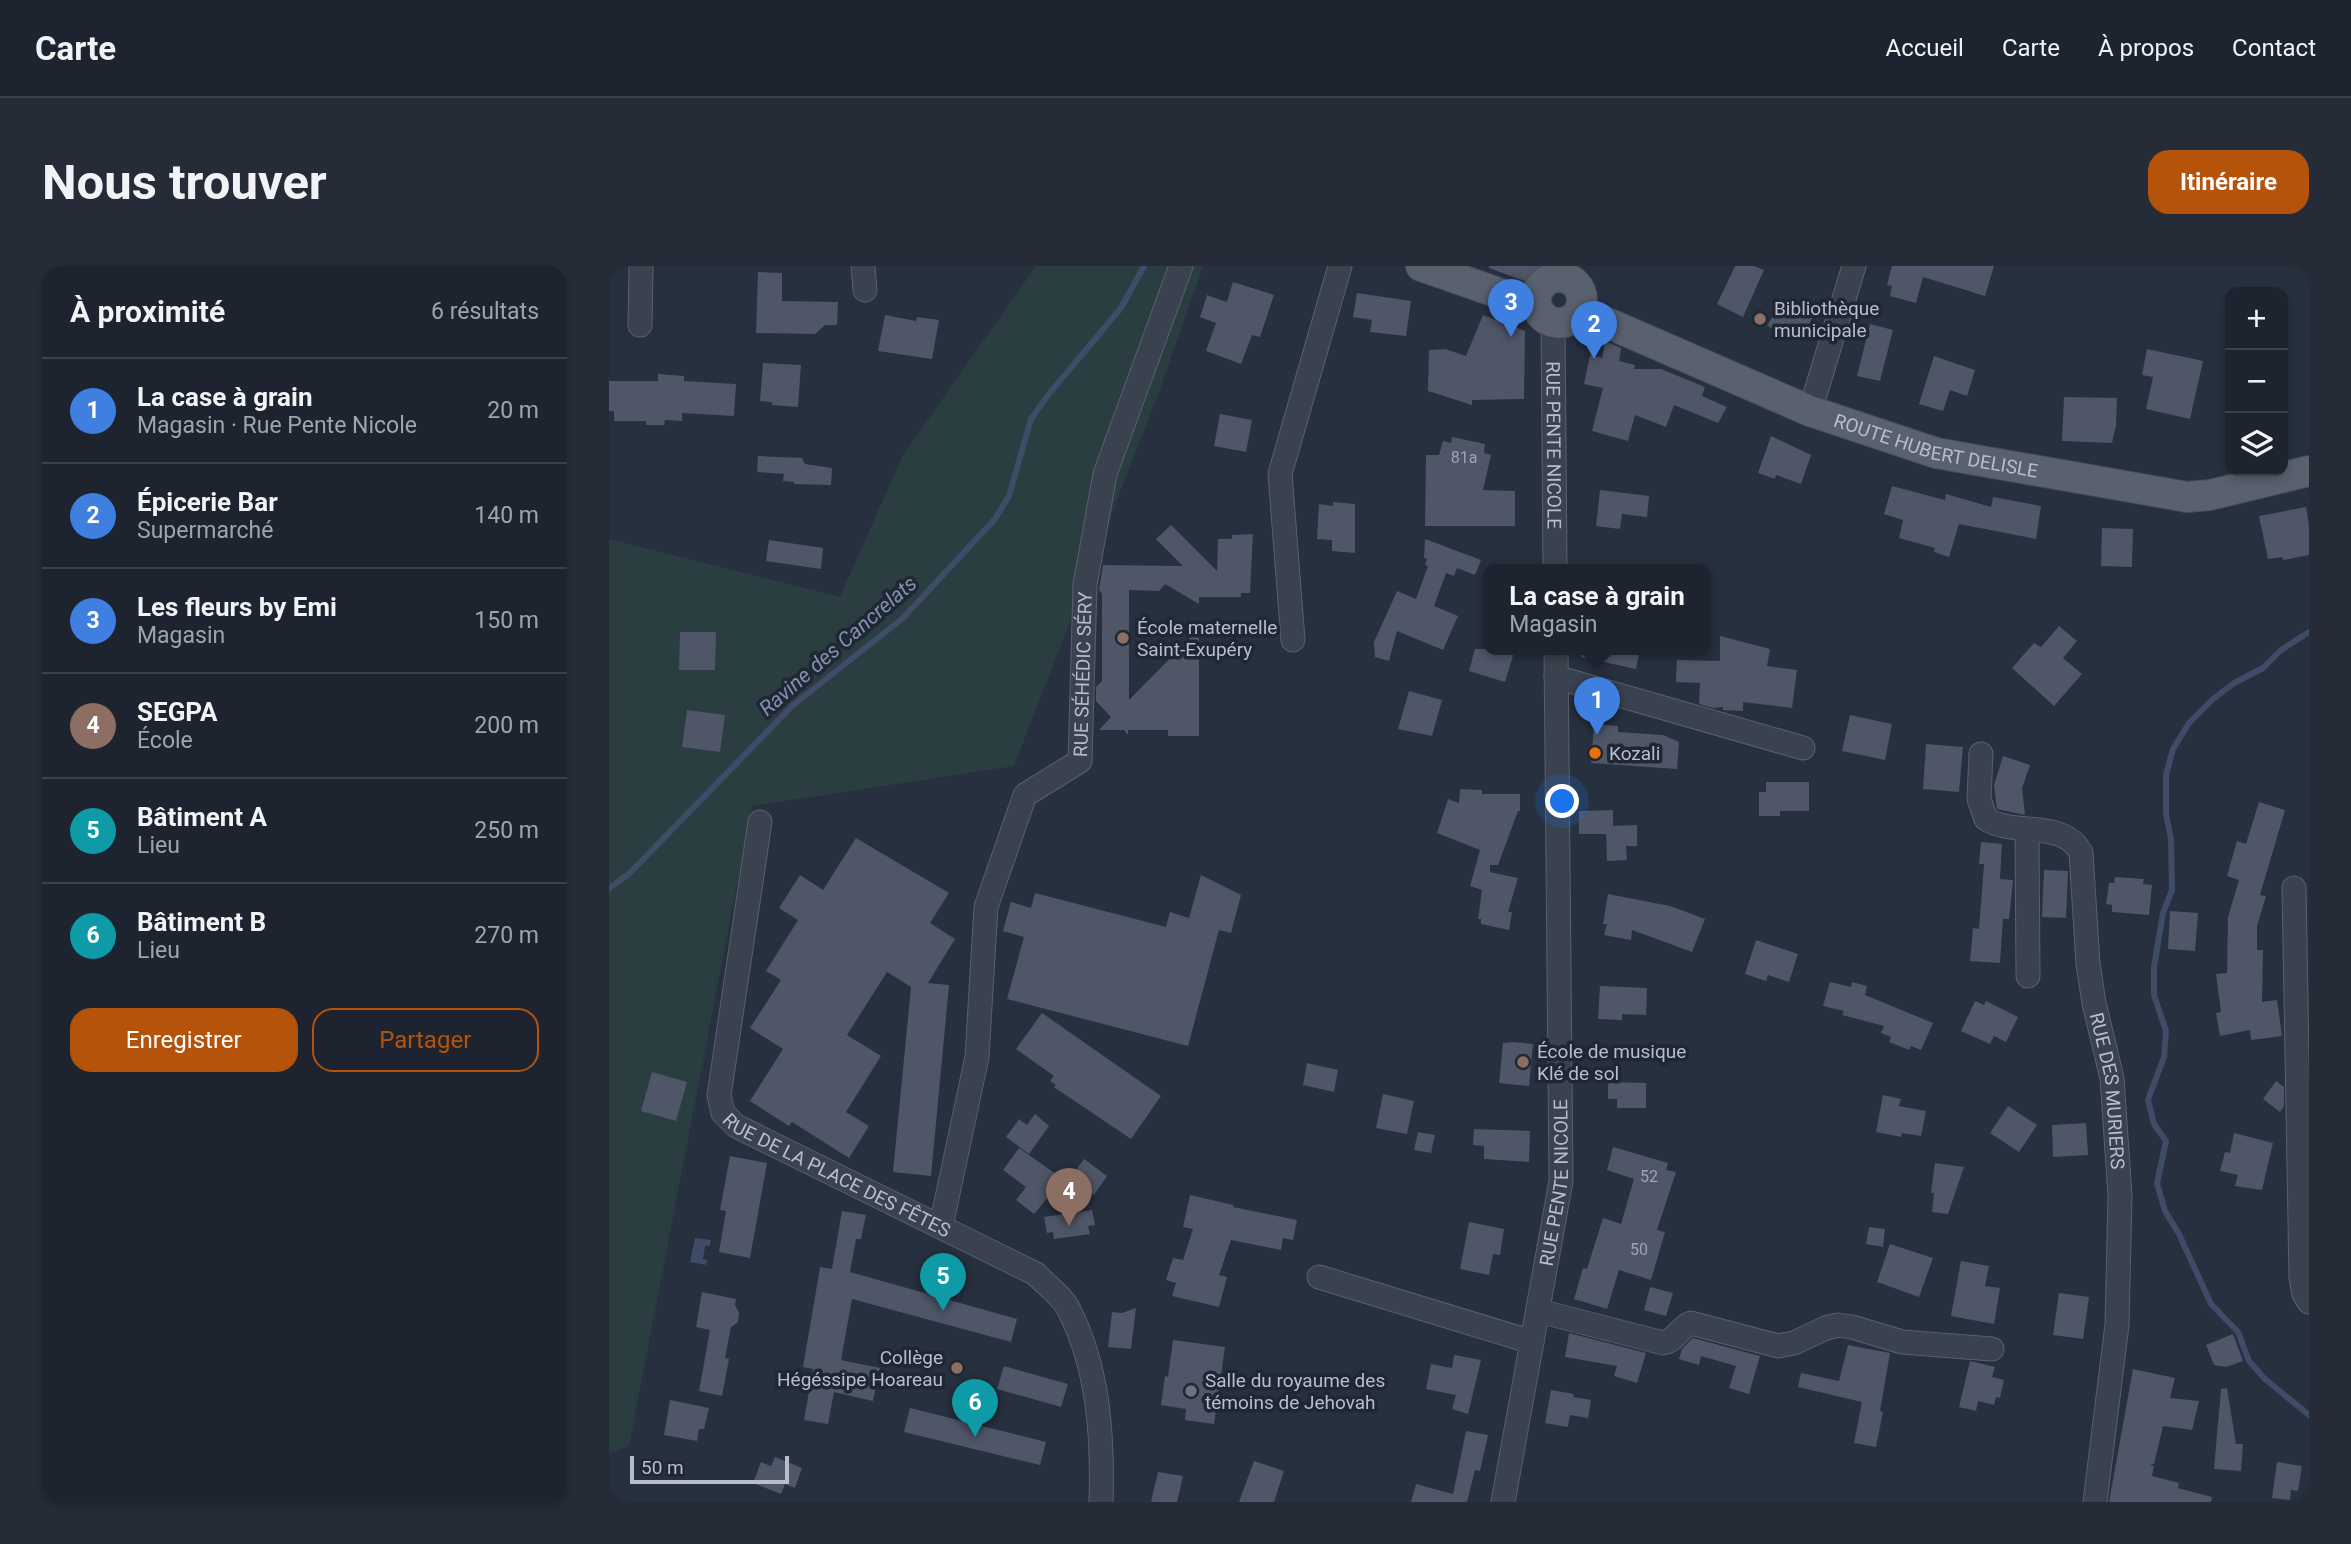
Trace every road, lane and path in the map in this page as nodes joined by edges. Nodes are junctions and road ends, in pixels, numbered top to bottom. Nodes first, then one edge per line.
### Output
1 (641, 266) edge
2 (863, 266) edge
3 (1181, 266) edge
4 (1340, 266) edge
5 (1421, 266) edge
6 (1854, 266) edge
7 (1567, 272) edge
8 (865, 290) dead end
9 (1580, 311) junction
10 (1544, 315) junction
11 (640, 325) dead end
12 (1810, 411) junction
13 (2309, 471) edge
14 (1555, 564) edge
15 (1293, 640) dead end
16 (1556, 655) edge
17 (1556, 677) junction
18 (1803, 748) dead end
19 (1981, 754) dead end
20 (759, 822) dead end
21 (2027, 830) junction
22 (2294, 888) dead end
23 (2028, 976) dead end
24 (941, 1226) junction
25 (1319, 1277) dead end
26 (2309, 1302) edge
27 (1539, 1311) junction
28 (1532, 1342) junction
29 (1992, 1349) dead end
30 (1101, 1502) edge
31 (1503, 1502) edge
32 (2095, 1502) edge

1 - 11 street
2 - 8 street
3 - 24 street, RUE SÉHÉDIC SÉRY
4 - 15 street
5 - 10 main road
6 - 12 street
7 - 9 main road
7 - 10 main road
9 - 10 main road
9 - 12 main road, ROUTE HUBERT DELISLE
10 - 14 street, RUE PENTE NICOLE
12 - 13 main road, ROUTE HUBERT DELISLE
16 - 17 street, RUE PENTE NICOLE
17 - 18 street
17 - 27 street, RUE PENTE NICOLE
19 - 21 street, RUE DES MURIERS
20 - 24 street, RUE DE LA PLACE DES FÊTES
21 - 23 street
21 - 32 street, RUE DES MURIERS
22 - 26 street
24 - 30 street, RUE DE LA PLACE DES FÊTES
25 - 28 street
27 - 28 street, RUE PENTE NICOLE
27 - 29 street
28 - 31 street, RUE PENTE NICOLE

